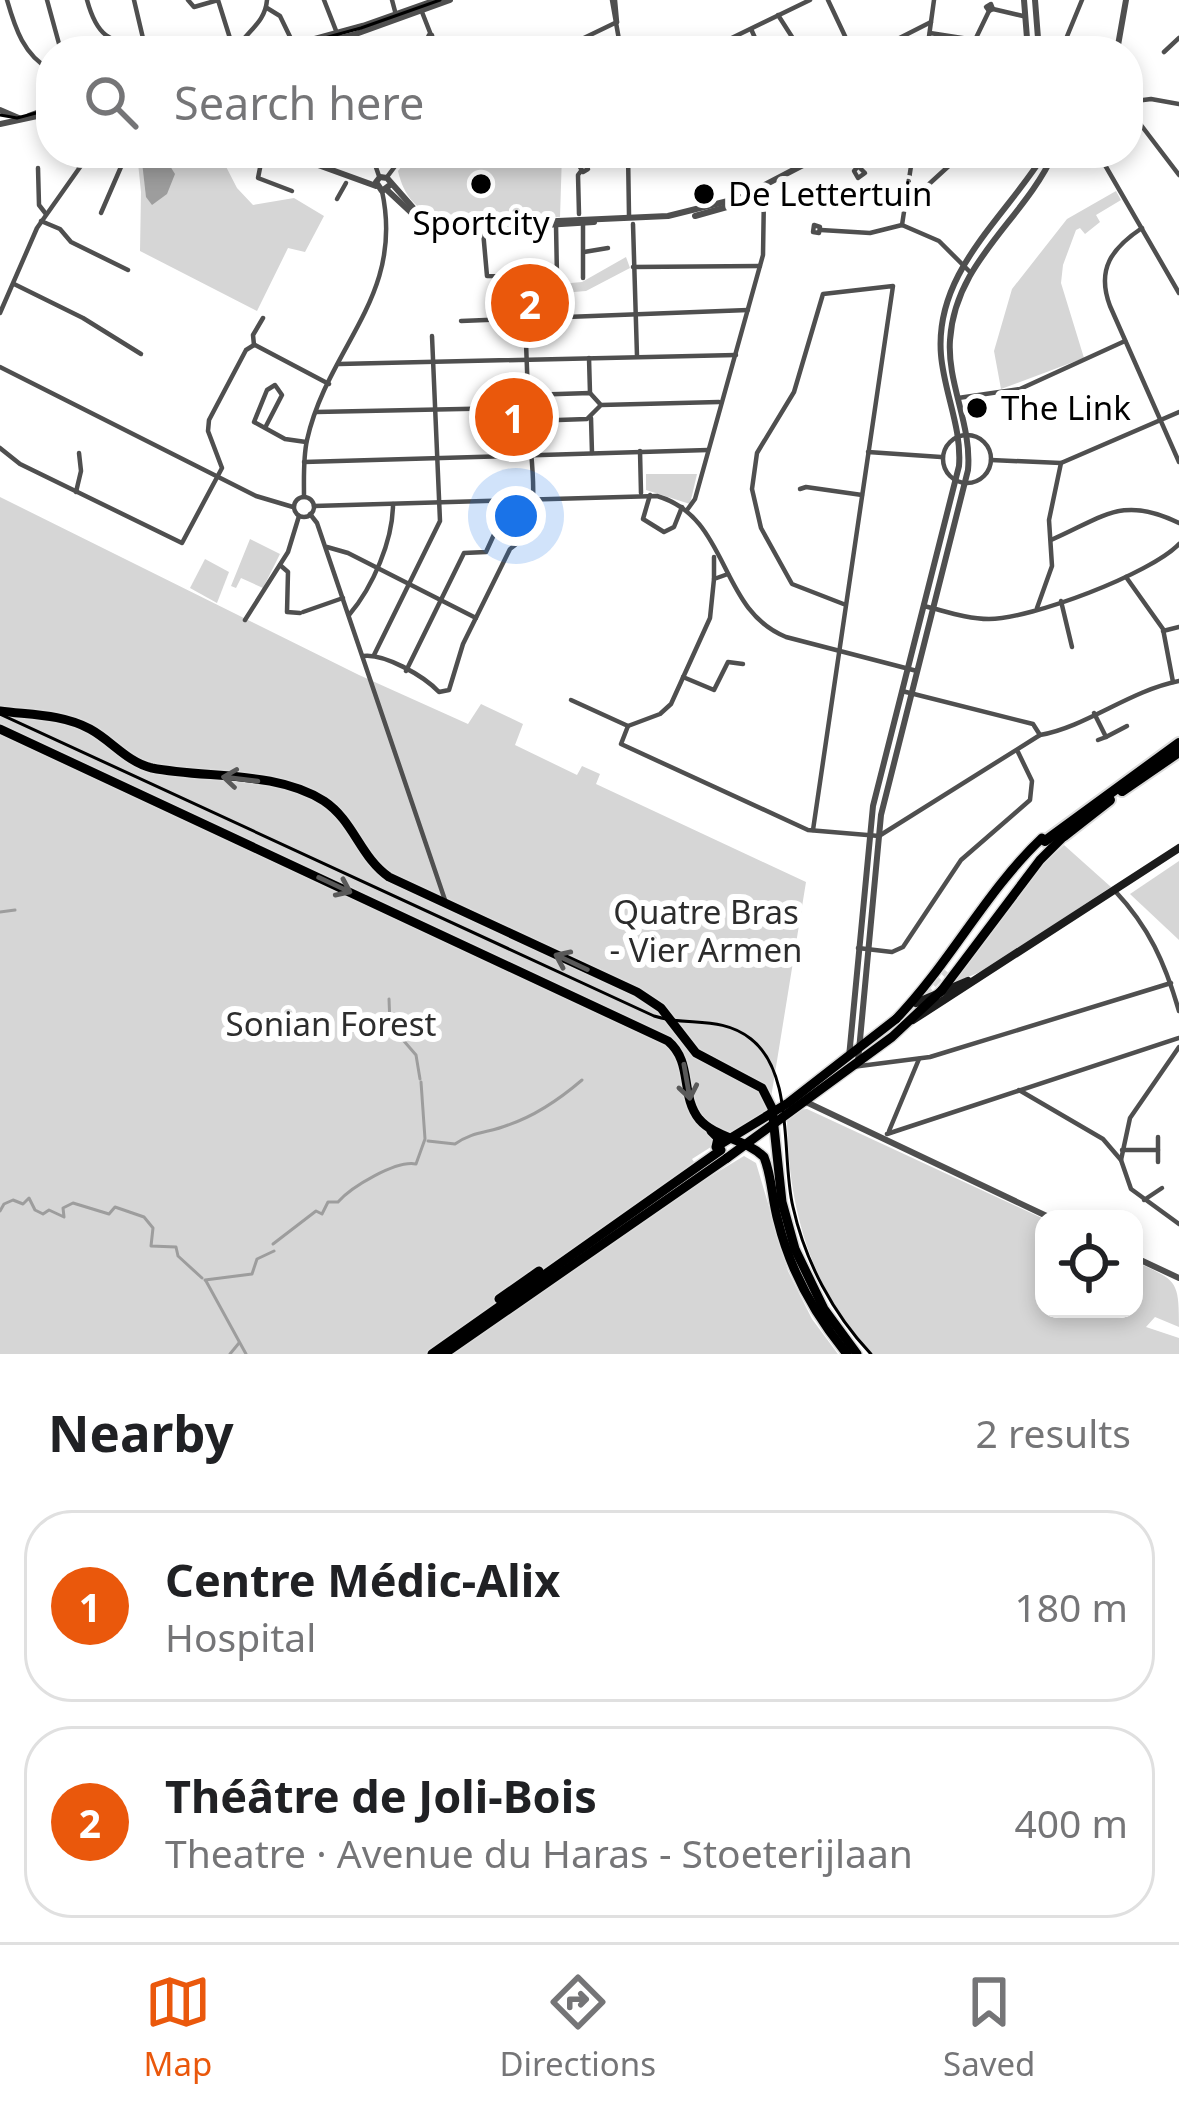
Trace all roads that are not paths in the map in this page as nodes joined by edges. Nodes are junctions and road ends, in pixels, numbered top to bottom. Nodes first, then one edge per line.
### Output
1 (8, 0) edge
2 (47, 0) edge
3 (87, 0) edge
4 (134, 0) edge
5 (188, 0) edge
6 (218, 0) edge
7 (324, 0) edge
8 (392, 0) edge
9 (434, 0) edge
10 (450, 0) edge
11 (613, 0) edge
12 (810, 0) edge
13 (934, 0) edge
14 (1035, 0) edge
15 (1082, 0) edge
16 (1126, 0) edge
17 (827, 3) edge
18 (267, 4) edge
19 (1024, 8) edge
20 (422, 12) junction
21 (782, 14) junction
22 (396, 15) junction
23 (931, 22) junction
24 (613, 24) junction
25 (750, 29) junction
26 (358, 31) junction
27 (918, 31) junction
28 (431, 34) dead end
29 (930, 34) junction
30 (57, 36) edge
31 (103, 36) edge
32 (143, 36) edge
33 (229, 36) edge
34 (246, 36) edge
35 (288, 36) edge
36 (338, 36) joint
37 (363, 36) edge
38 (588, 36) edge
39 (617, 36) edge
40 (736, 36) edge
41 (754, 36) edge
42 (793, 36) edge
43 (844, 36) edge
44 (907, 36) edge
45 (936, 36) edge
46 (978, 36) edge
47 (1039, 36) edge
48 (1067, 36) edge
49 (1120, 36) edge
50 (1179, 38) edge
51 (1164, 52) dead end
52 (36, 57) edge
53 (1143, 101) edge
54 (1178, 102) edge
55 (0, 110) edge
56 (36, 116) edge
57 (27, 119) junction
58 (0, 124) edge
59 (1143, 126) edge
60 (38, 168) dead end
61 (78, 168) edge
62 (120, 168) edge
63 (260, 168) edge
64 (326, 168) edge
65 (377, 168) edge
66 (395, 168) edge
67 (583, 168) edge
68 (629, 168) edge
69 (797, 168) edge
70 (797, 168) edge
71 (911, 168) edge
72 (947, 168) edge
73 (1035, 168) edge
74 (1046, 168) edge
75 (1107, 168) edge
76 (1179, 175) edge
77 (348, 177) junction
78 (383, 185) junction
79 (292, 191) dead end
80 (759, 191) junction
81 (337, 199) dead end
82 (905, 206) junction
83 (101, 213) dead end
84 (579, 214) dead end
85 (43, 218) junction
86 (631, 220) junction
87 (583, 224) junction
88 (556, 225) junction
89 (902, 225) junction
90 (481, 228) junction
91 (1142, 228) junction
92 (821, 230) dead end
93 (608, 248) dead end
94 (584, 252) junction
95 (761, 266) junction
96 (633, 267) junction
97 (128, 270) dead end
98 (966, 270) junction
99 (583, 278) dead end
100 (14, 284) junction
101 (1179, 293) edge
102 (748, 310) junction
103 (635, 313) junction
104 (0, 314) edge
105 (525, 317) junction
106 (263, 318) dead end
107 (460, 321) dead end
108 (432, 336) dead end
109 (1125, 341) junction
110 (254, 345) junction
111 (141, 354) dead end
112 (736, 355) junction
113 (637, 356) junction
114 (589, 358) junction
115 (526, 360) junction
116 (339, 364) junction
117 (434, 364) junction
118 (0, 367) edge
119 (329, 384) junction
120 (590, 393) junction
121 (528, 395) junction
122 (954, 399) junction
123 (721, 403) junction
124 (601, 405) junction
125 (515, 408) junction
126 (435, 411) junction
127 (316, 412) junction
128 (1179, 412) edge
129 (592, 418) junction
130 (1160, 420) junction
131 (529, 421) junction
132 (266, 426) junction
133 (968, 435) junction
134 (957, 437) junction
135 (306, 442) junction
136 (0, 448) edge
137 (708, 450) junction
138 (640, 451) junction
139 (592, 452) junction
140 (868, 452) junction
141 (79, 453) dead end
142 (530, 454) junction
143 (943, 457) junction
144 (437, 458) junction
145 (991, 460) junction
146 (304, 462) junction
147 (1179, 462) edge
148 (1061, 463) junction
149 (217, 476) junction
150 (961, 481) junction
151 (800, 489) dead end
152 (76, 492) junction
153 (641, 494) junction
154 (650, 495) junction
155 (862, 495) junction
156 (304, 496) junction
157 (531, 499) junction
158 (502, 500) junction
159 (439, 502) junction
160 (393, 504) junction
161 (314, 506) junction
162 (293, 507) junction
163 (685, 508) junction
164 (310, 514) junction
165 (299, 516) junction
166 (1179, 523) edge
167 (1051, 540) junction
168 (1179, 544) edge
169 (326, 547) junction
170 (713, 557) dead end
171 (280, 565) junction
172 (376, 568) junction
173 (728, 574) junction
174 (1126, 577) junction
175 (714, 579) junction
176 (409, 585) junction
177 (343, 598) junction
178 (1061, 601) junction
179 (441, 602) junction
180 (847, 602) junction
181 (924, 606) junction
182 (934, 608) junction
183 (1036, 610) junction
184 (349, 615) junction
185 (476, 617) junction
186 (245, 620) dead end
187 (1179, 627) edge
188 (1163, 631) junction
189 (1072, 647) dead end
190 (840, 651) junction
191 (374, 655) junction
192 (363, 656) junction
193 (743, 664) dead end
194 (913, 670) junction
195 (406, 671) junction
196 (683, 677) junction
197 (1176, 682) edge
198 (714, 690) junction
199 (907, 692) junction
200 (720, 699) dead end
201 (571, 700) dead end
202 (0, 711) edge
203 (1094, 712) junction
204 (628, 726) junction
205 (1127, 726) dead end
206 (0, 729) edge
207 (1040, 735) junction
208 (1106, 736) junction
209 (1098, 740) dead end
210 (1179, 743) edge
211 (1017, 750) junction
212 (1179, 752) edge
213 (813, 830) junction
214 (874, 835) junction
215 (1063, 835) joint
216 (1044, 839) junction
217 (1179, 848) edge
218 (1114, 890) junction
219 (446, 903) junction
220 (862, 905) junction
221 (872, 906) junction
222 (858, 948) junction
223 (869, 949) junction
224 (991, 970) junction
225 (948, 981) junction
226 (1171, 983) junction
227 (1179, 1011) edge
228 (896, 1019) junction
229 (913, 1020) junction
230 (857, 1023) junction
231 (861, 1034) junction
232 (880, 1034) junction
233 (1179, 1042) edge
234 (919, 1059) junction
235 (854, 1060) junction
236 (1019, 1090) junction
237 (803, 1097) junction
238 (776, 1115) junction
239 (886, 1137) junction
240 (1158, 1137) dead end
241 (748, 1145) junction
242 (723, 1148) junction
243 (1122, 1150) junction
244 (1158, 1150) junction
245 (1121, 1160) junction
246 (1158, 1162) dead end
247 (1162, 1189) dead end
248 (1144, 1200) junction
249 (1035, 1210) edge
250 (1179, 1224) edge
251 (1143, 1261) edge
252 (1179, 1278) edge
253 (438, 1353) edge
254 (847, 1354) edge
255 (857, 1354) edge

1 - 52 street
2 - 30 street
3 - 31 street
4 - 32 street
5 - 6 street
6 - 33 street
7 - 36 street
8 - 22 street
9 - 22 street
10 - 20 street
11 - 24 street
12 - 21 street
13 - 23 street
14 - 47 street
15 - 48 street
16 - 49 street
17 - 43 street
18 - 34 street
18 - 35 street
19 - 46 street
20 - 26 street
20 - 28 street
21 - 25 street
21 - 42 street
22 - 26 street
23 - 27 street
23 - 29 street
24 - 38 street
24 - 39 street
25 - 40 street
25 - 41 street
26 - 36 street
26 - 37 street
27 - 29 street
27 - 44 street
29 - 45 street
50 - 51 street
53 - 54 street
55 - 57 street
56 - 57 street
57 - 58 street
59 - 76 street
60 - 85 street
61 - 85 street
62 - 83 street
63 - 79 street
64 - 77 street
65 - 78 street
66 - 78 street
67 - 84 street
68 - 86 street
69 - 80 street
70 - 80 street
71 - 82 street
72 - 82 street
73 - 98 street
74 - 98 street
75 - 91 street
77 - 78 street
77 - 81 street
78 - 86 street
78 - 90 street
78 - 116 street
80 - 86 street
80 - 95 street
82 - 89 street
85 - 97 street
85 - 100 street
86 - 87 street
86 - 96 street
87 - 88 street
87 - 94 street
88 - 90 street
88 - 90 street
89 - 92 street
89 - 98 street
91 - 101 street
91 - 109 street
93 - 94 street
94 - 99 street
95 - 96 street
95 - 102 street
96 - 103 street
98 - 122 street
100 - 104 street
100 - 111 street
102 - 103 street
102 - 112 street
103 - 105 street
103 - 113 street
105 - 107 street
105 - 115 street
106 - 110 street
108 - 117 street
109 - 122 street
109 - 130 street
110 - 119 street
110 - 149 street
112 - 113 street
112 - 123 street
113 - 114 street
114 - 115 street
114 - 120 street
115 - 117 street
115 - 121 street
116 - 117 street
116 - 119 street
117 - 126 street
118 - 149 street
119 - 127 street
120 - 121 street
120 - 124 street
121 - 125 street
122 - 133 street
122 - 134 street
123 - 124 street
123 - 137 street
124 - 129 street
125 - 126 street
125 - 131 street
126 - 127 street
126 - 144 street
127 - 135 street
128 - 130 street
129 - 131 street
129 - 139 street
130 - 147 street
130 - 148 street
131 - 142 street
132 - 132 street
132 - 135 street
133 - 134 street
133 - 145 street
133 - 150 street
134 - 143 street
134 - 150 street
135 - 146 street
136 - 152 street
137 - 138 street
137 - 163 street
138 - 139 street
138 - 153 street
139 - 142 street
140 - 143 street
140 - 155 street
140 - 180 street
141 - 152 street
142 - 144 street
142 - 157 street
143 - 150 street
144 - 146 street
144 - 159 street
145 - 148 street
145 - 150 street
146 - 156 street
148 - 167 street
149 - 152 street
149 - 162 street
150 - 181 street
150 - 182 street
151 - 155 street
153 - 154 street
153 - 157 street
154 - 163 street
154 - 163 street
155 - 180 street
156 - 161 street
156 - 162 street
157 - 158 street
157 - 185 street
158 - 159 street
158 - 179 street
159 - 160 street
159 - 176 street
160 - 161 street
160 - 172 street
161 - 164 street
162 - 165 street
163 - 173 street
164 - 165 street
164 - 169 street
165 - 171 street
166 - 167 street
167 - 183 street
168 - 174 street
169 - 172 street
169 - 177 street
170 - 175 street
171 - 177 street
171 - 186 street
172 - 176 street
172 - 184 street
173 - 175 street
173 - 190 street
174 - 178 street
174 - 188 street
175 - 196 street
176 - 179 street
176 - 191 street
177 - 184 street
178 - 183 street
178 - 189 street
179 - 185 street
179 - 195 street
180 - 190 street
181 - 182 street
181 - 194 street
182 - 183 street
182 - 194 street
184 - 192 street
185 - 195 street
187 - 188 street
188 - 197 street
190 - 194 street
190 - 213 street
191 - 192 street
191 - 195 street
192 - 219 street
193 - 198 street
194 - 199 street
196 - 198 street
196 - 204 street
197 - 203 street
198 - 200 street
199 - 207 street
199 - 214 street
201 - 204 street
219 -> 202 main road
203 - 207 street
203 - 208 street
204 - 213 street
205 - 208 street
206 -> 242 main road
207 - 211 street
208 - 209 street
210 - 216 highway
211 - 214 street
211 - 223 street
212 - 215 highway
213 - 214 street
214 - 220 street
214 - 221 street
215 - 225 main road
216 - 225 main road
216 - 228 main road
217 - 218 main road
218 - 224 main road
218 - 226 street
238 -> 219 main road
220 - 221 street
220 - 222 street
221 - 223 street
222 - 223 street
222 - 230 street
223 - 230 street
224 - 225 main road
224 - 229 main road
225 - 228 main road
225 - 229 main road
226 - 227 street
226 - 234 street
228 - 232 main road
229 - 235 main road
230 - 231 street
230 - 235 street
231 - 232 street
231 - 235 street
232 - 235 main road
233 - 236 street
233 - 243 street
234 - 235 street
234 - 239 street
235 - 237 main road
236 - 239 street
236 - 245 street
237 - 238 main road
237 - 239 street
238 - 241 main road
238 - 242 main road
238 - 255 main road
239 - 249 street
240 - 244 street
241 - 242 main road
241 - 242 main road
241 - 254 main road
242 - 253 main road
243 - 244 street
243 - 245 street
244 - 246 street
245 - 248 street
247 - 248 street
248 - 250 street
251 - 252 street

